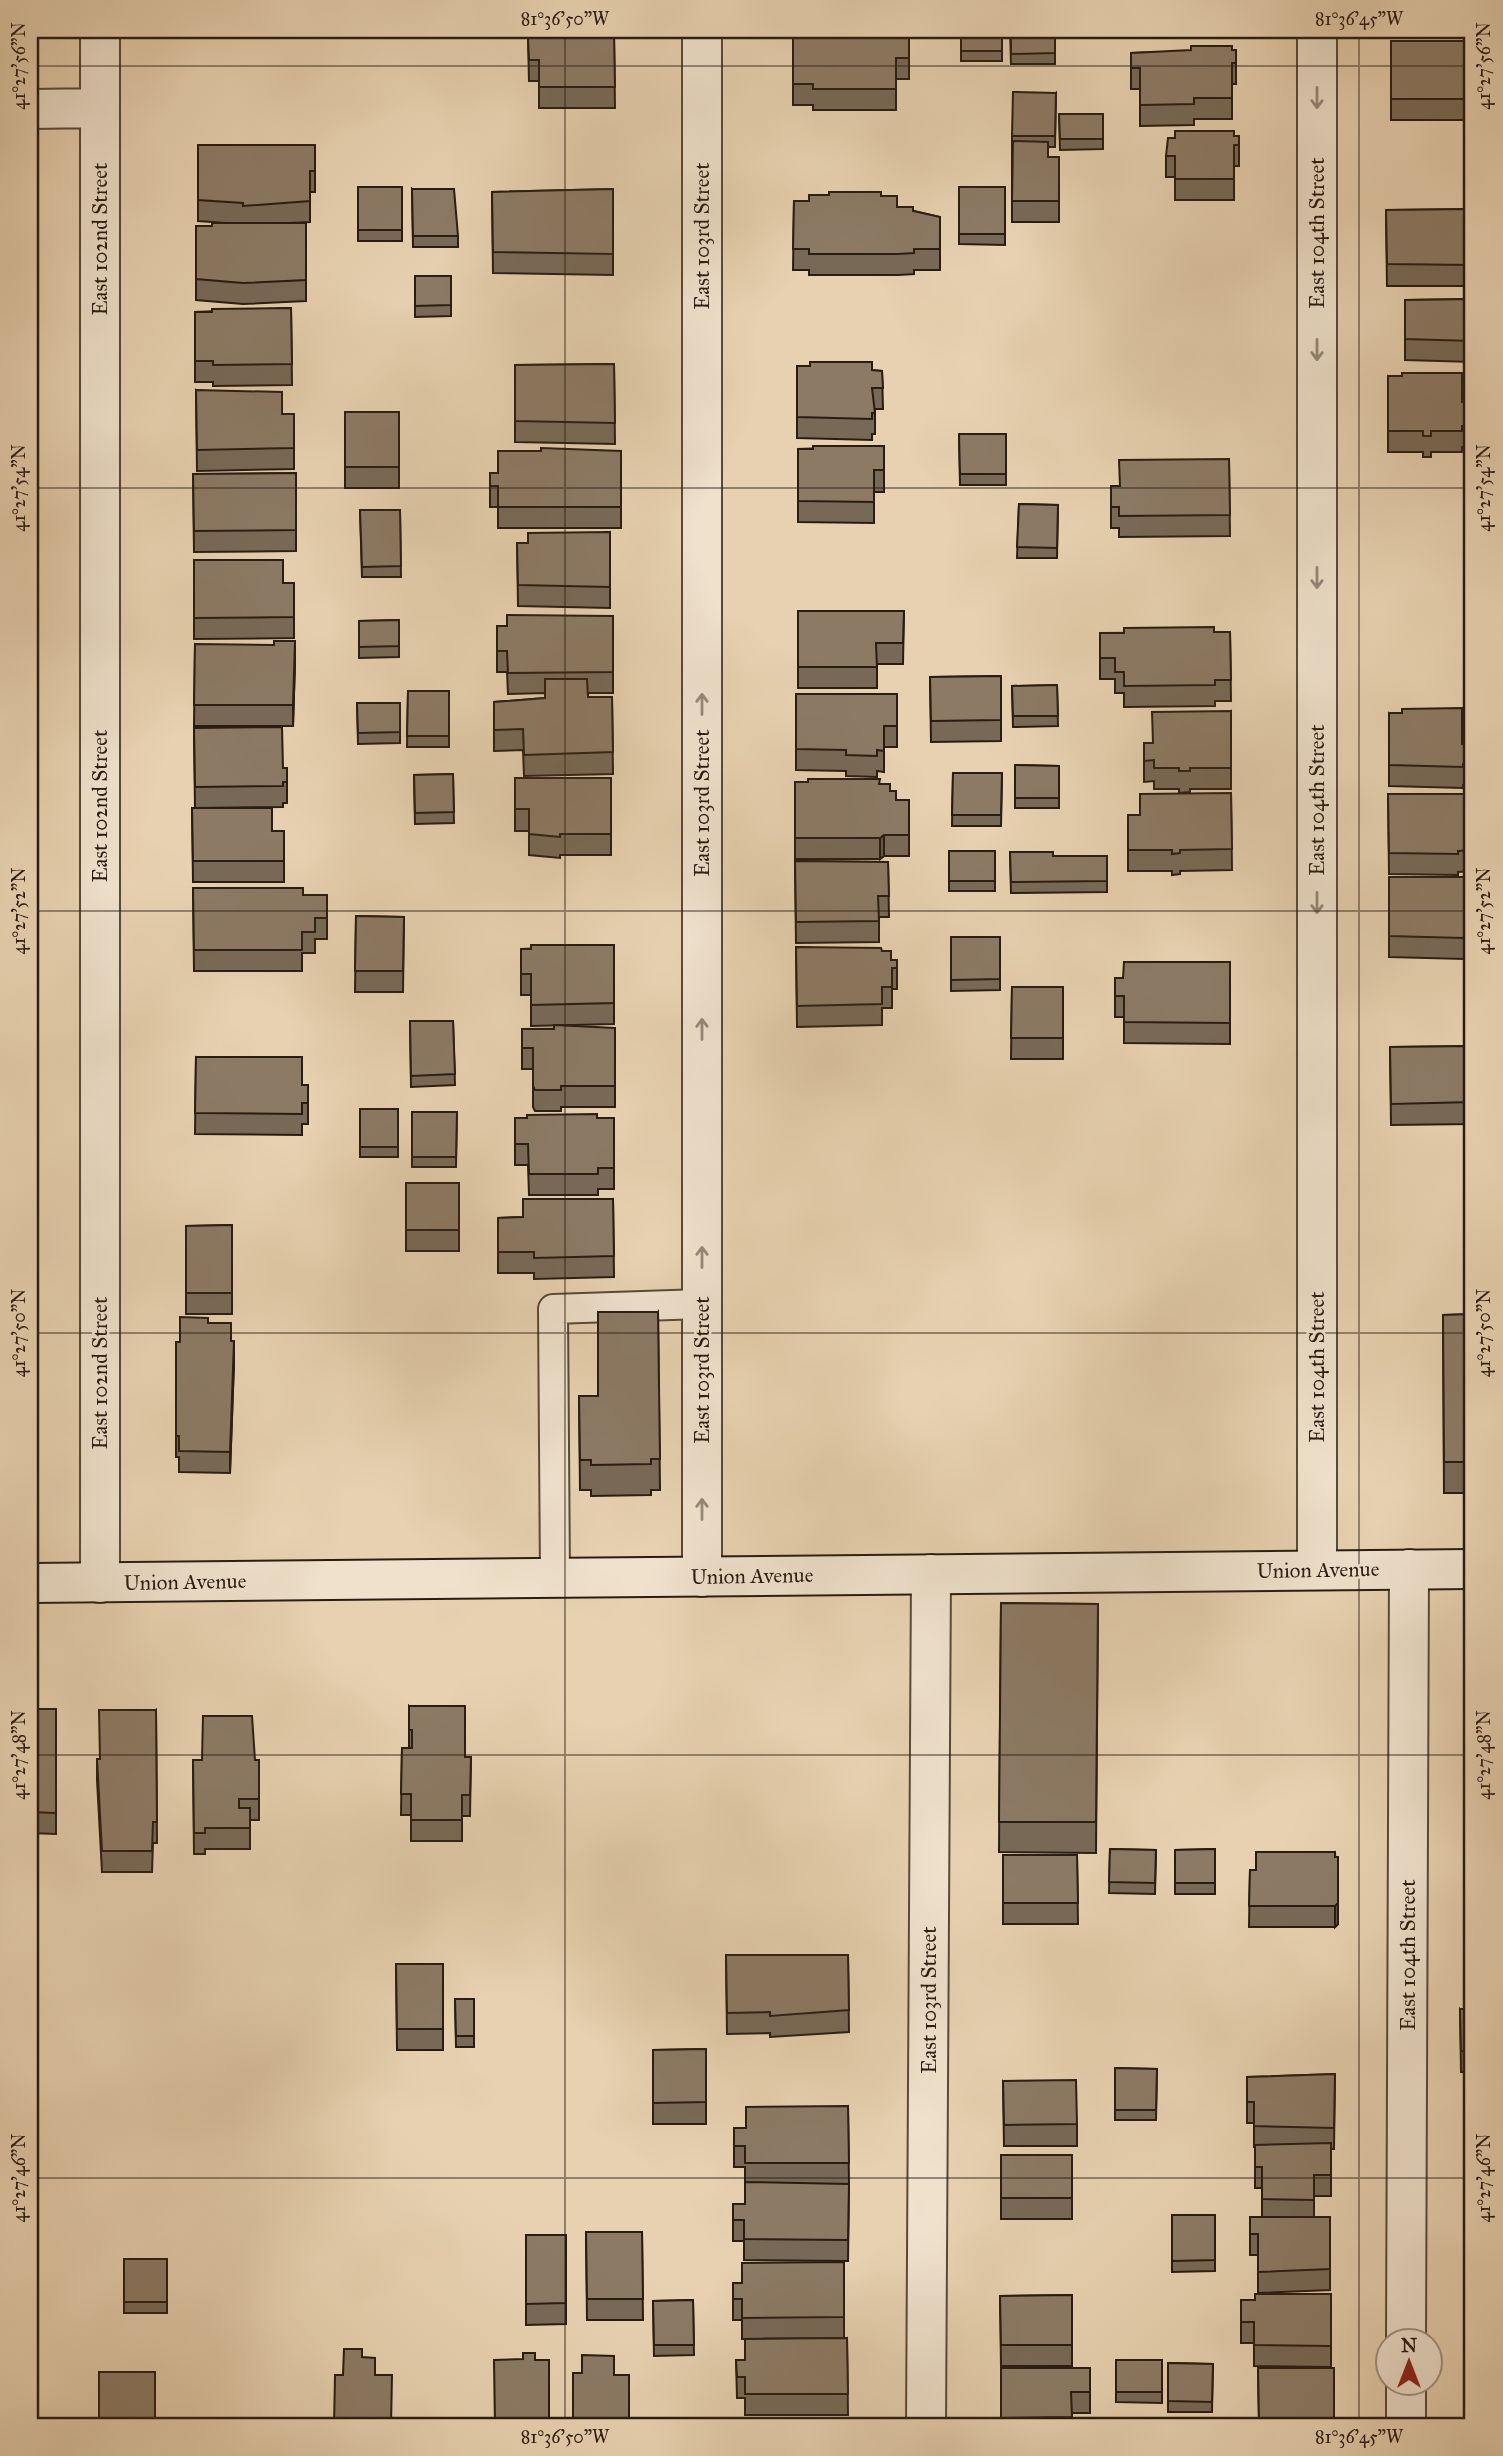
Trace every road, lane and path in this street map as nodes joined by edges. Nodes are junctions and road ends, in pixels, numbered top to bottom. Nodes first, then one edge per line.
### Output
1 (100, 30) edge
2 (702, 30) edge
3 (1317, 30) edge
4 (100, 108) junction
5 (30, 109) edge
6 (702, 1304) junction
7 (1409, 1569) junction
8 (1473, 1569) edge
9 (1317, 1570) junction
10 (931, 1574) junction
11 (702, 1577) junction
12 (555, 1578) junction
13 (30, 1583) edge
14 (100, 1583) junction
15 (1406, 2326) edge
16 (1406, 2396) edge
17 (926, 2426) edge
18 (1406, 2426) edge

1 - 4 street, East 102nd Street
6 -> 2 street, East 103rd Street
3 -> 9 street, East 104th Street
4 - 5 street
4 - 14 street, East 102nd Street
11 -> 6 street, East 103rd Street
6 - 12 lane
7 - 8 street, Union Avenue
7 - 9 street, Union Avenue
7 - 15 street, East 104th Street
9 - 10 street, Union Avenue
10 - 11 street, Union Avenue
10 - 17 street, East 103rd Street
11 - 12 street, Union Avenue
12 - 14 street, Union Avenue
13 - 14 street, Union Avenue
16 - 18 street

